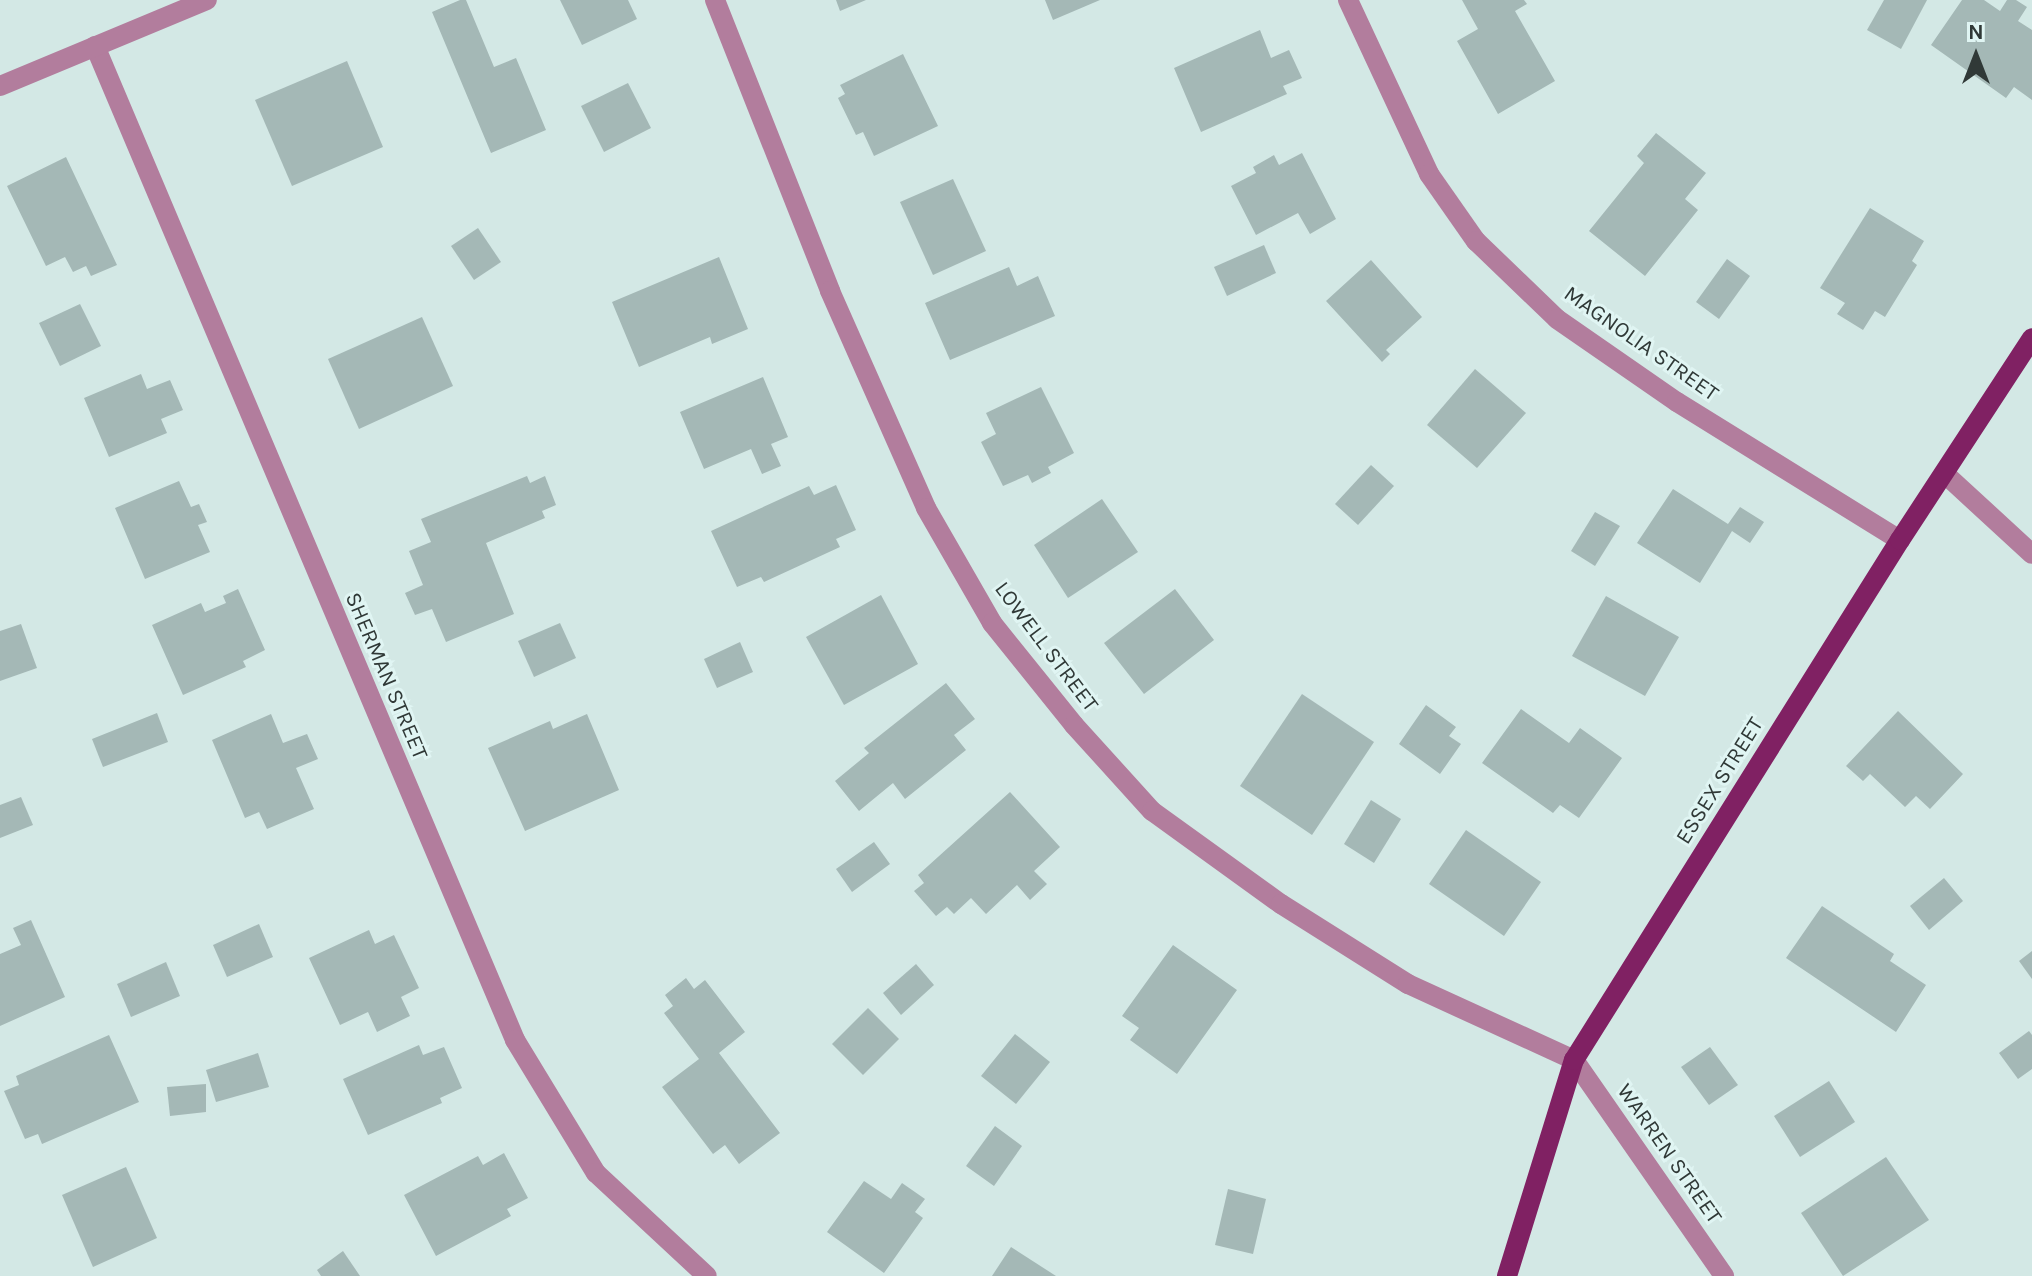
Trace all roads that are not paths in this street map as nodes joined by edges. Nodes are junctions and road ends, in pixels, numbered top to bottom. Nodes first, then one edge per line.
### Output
1 (207, 0) edge
2 (715, 0) edge
3 (1348, 0) edge
4 (95, 46) junction
5 (0, 86) edge
6 (2032, 338) edge
7 (1945, 474) junction
8 (1900, 540) junction
9 (2032, 554) edge
10 (1574, 1060) junction
11 (707, 1276) edge
12 (1507, 1276) edge
13 (1724, 1276) edge

1 - 4 street
2 - 10 street, LOWELL STREET
3 - 8 street, MAGNOLIA STREET
4 - 5 street
4 - 11 street, SHERMAN STREET
6 - 7 main road, ESSEX STREET
7 - 8 main road, ESSEX STREET
7 - 9 street
8 - 10 main road, ESSEX STREET
10 - 12 main road, ESSEX STREET
10 - 13 street, WARREN STREET

